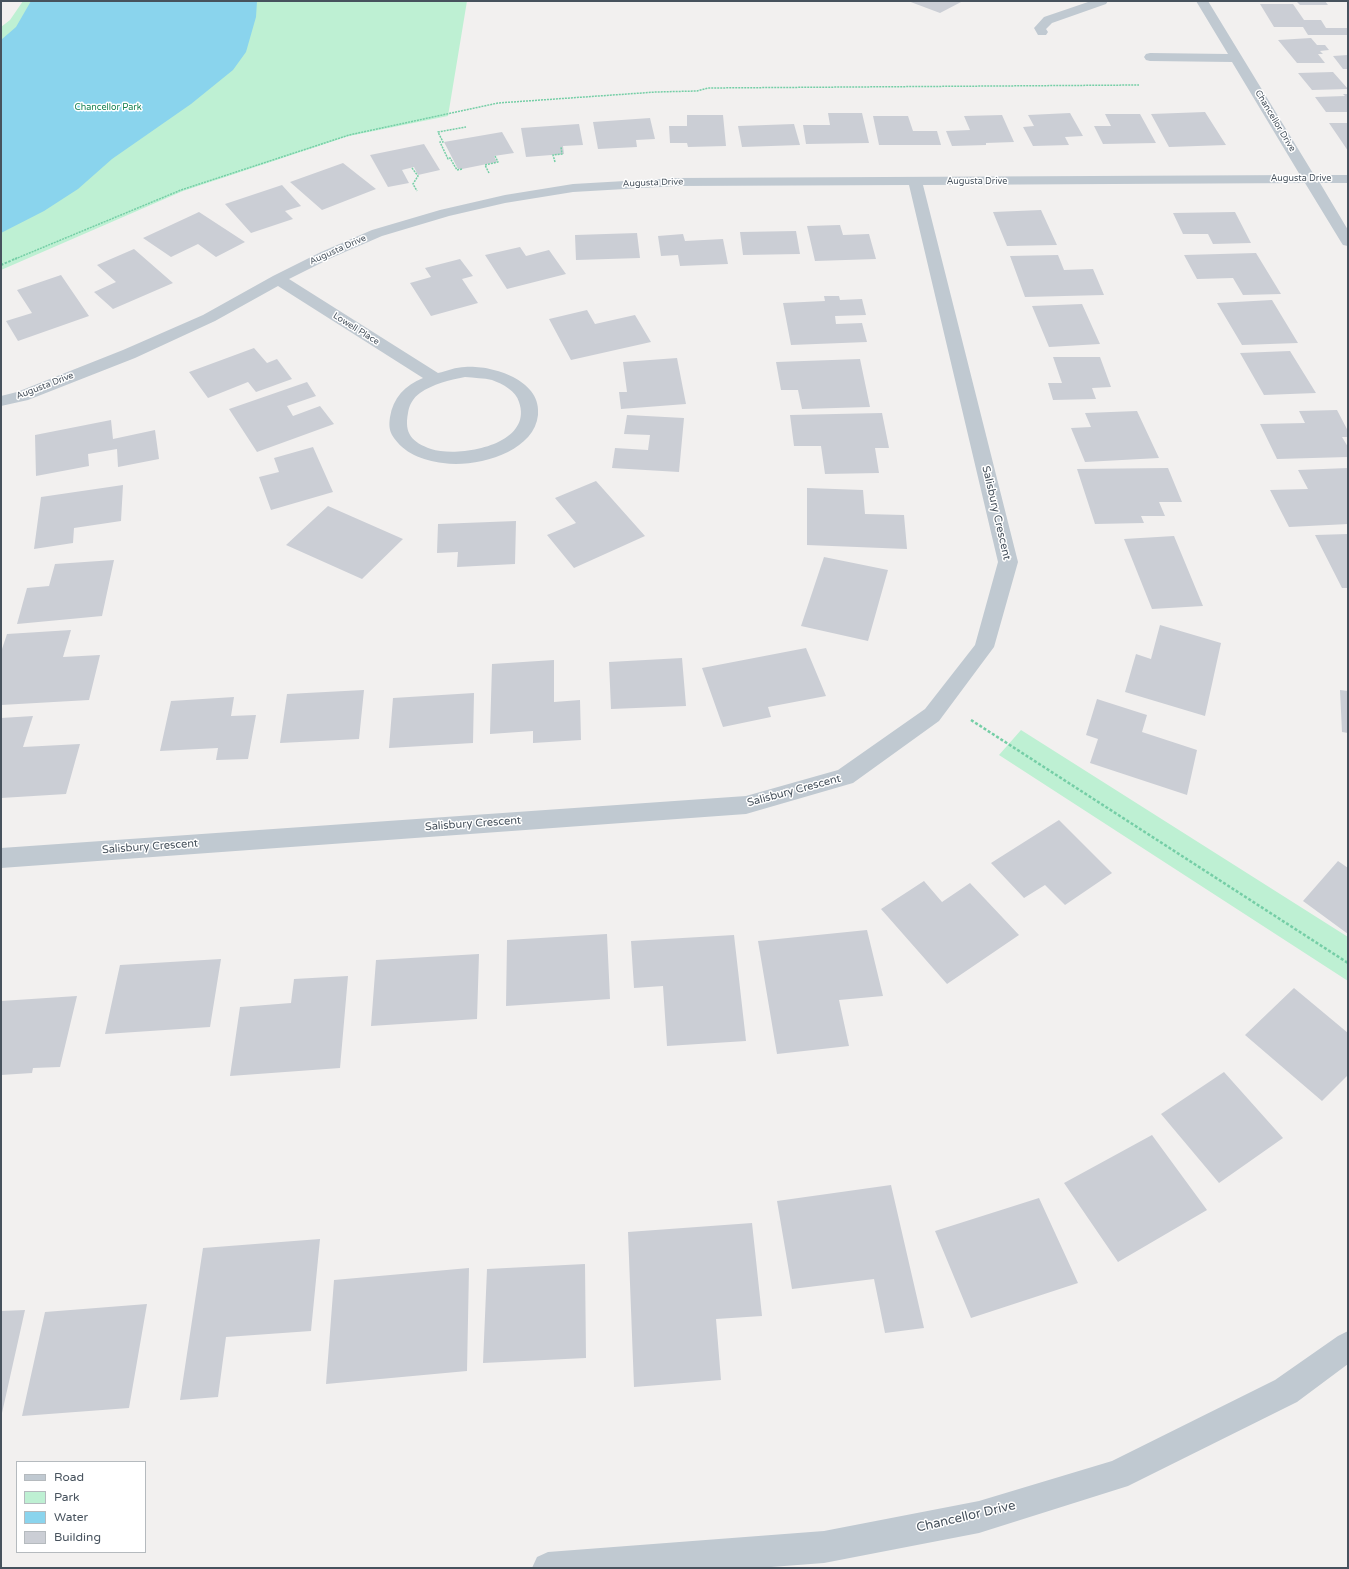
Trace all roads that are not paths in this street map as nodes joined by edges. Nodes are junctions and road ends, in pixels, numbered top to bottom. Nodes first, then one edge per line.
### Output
1 (1102, 1) edge
2 (1202, 1) edge
3 (1042, 32) dead end
4 (1150, 57) dead end
5 (1237, 58) junction
6 (1310, 179) junction
7 (1348, 179) edge
8 (915, 182) junction
9 (1348, 242) edge
10 (278, 279) junction
11 (435, 378) junction
12 (1, 401) edge
13 (1, 858) edge
14 (1348, 1346) edge
15 (548, 1568) edge

1 - 3 street
2 - 5 street, Chancellor Drive
4 - 5 street
5 - 6 street, Chancellor Drive
6 - 7 street, Augusta Drive
6 - 8 street, Augusta Drive
6 - 9 street, Chancellor Drive
8 - 10 street, Augusta Drive
8 - 13 street, Salisbury Crescent
10 - 11 street, Lowell Place
10 - 12 street, Augusta Drive
11 - 11 street
14 - 15 street, Chancellor Drive

